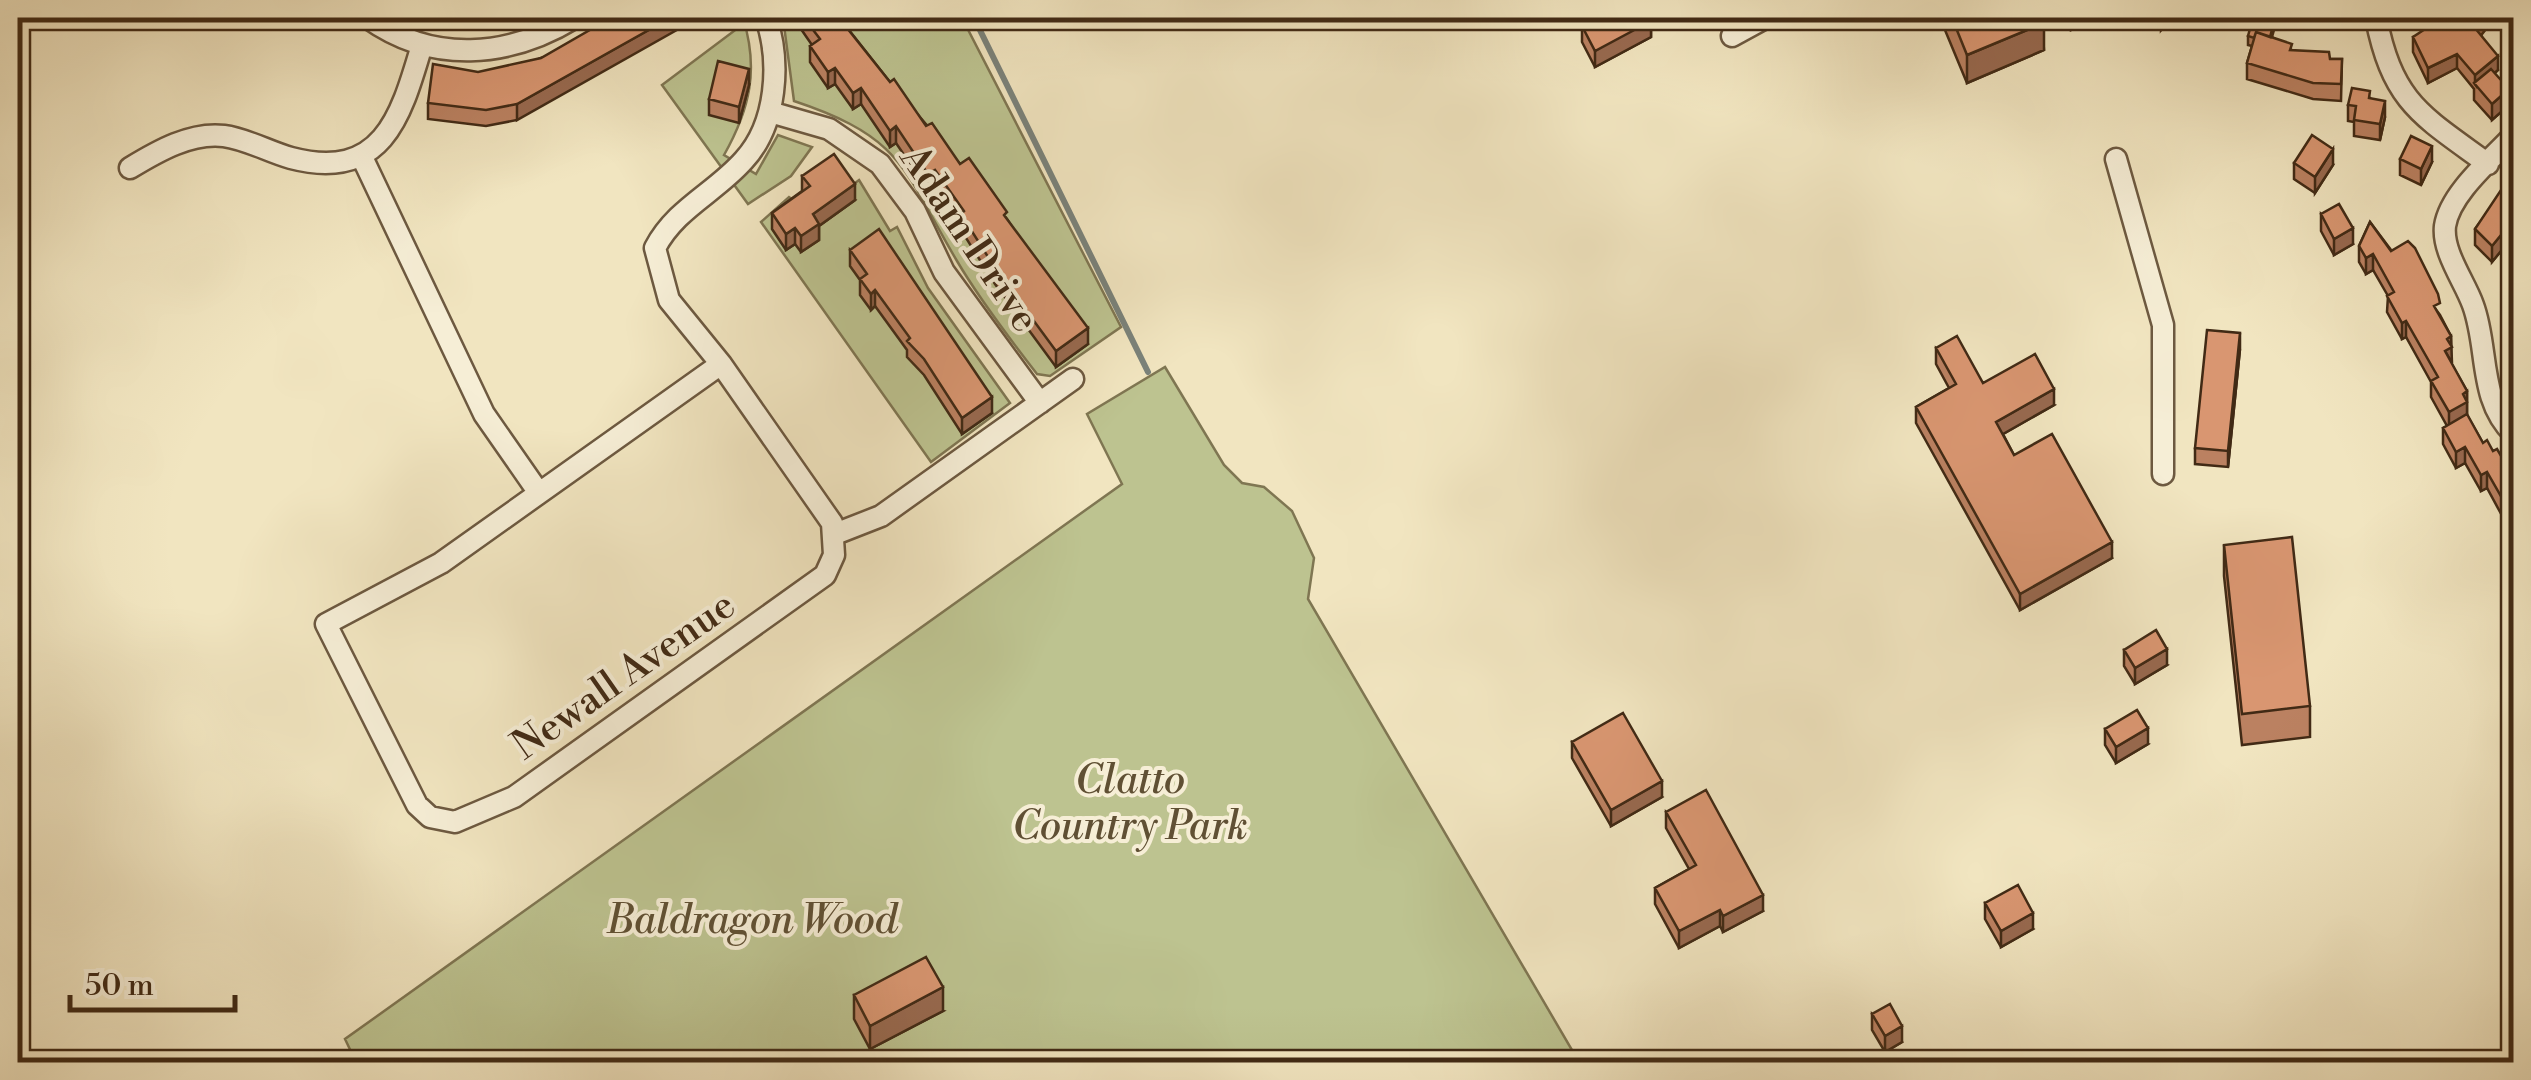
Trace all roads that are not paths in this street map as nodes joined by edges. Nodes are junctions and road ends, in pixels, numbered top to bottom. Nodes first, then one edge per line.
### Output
1 (368, 18) edge
2 (574, 18) edge
3 (766, 18) edge
4 (1765, 18) edge
5 (2376, 18) edge
6 (1732, 36) dead end
7 (422, 45) junction
8 (770, 112) junction
9 (2514, 135) edge
10 (361, 155) junction
11 (2116, 158) dead end
12 (2488, 164) junction
13 (130, 168) dead end
14 (721, 364) junction
15 (1073, 379) dead end
16 (1040, 403) junction
17 (2514, 434) edge
18 (2163, 474) dead end
19 (538, 493) junction
20 (835, 534) junction

1 - 7 street
2 - 7 street
3 - 8 street
4 - 6 street
5 - 12 street
7 - 10 street
8 - 14 street
8 - 16 street, Adam Drive
9 - 12 street
10 - 13 street
10 - 19 street
11 - 18 street
12 - 17 street
14 - 19 street
14 - 20 street
15 - 16 street
16 - 20 street
19 - 20 street, Newall Avenue

